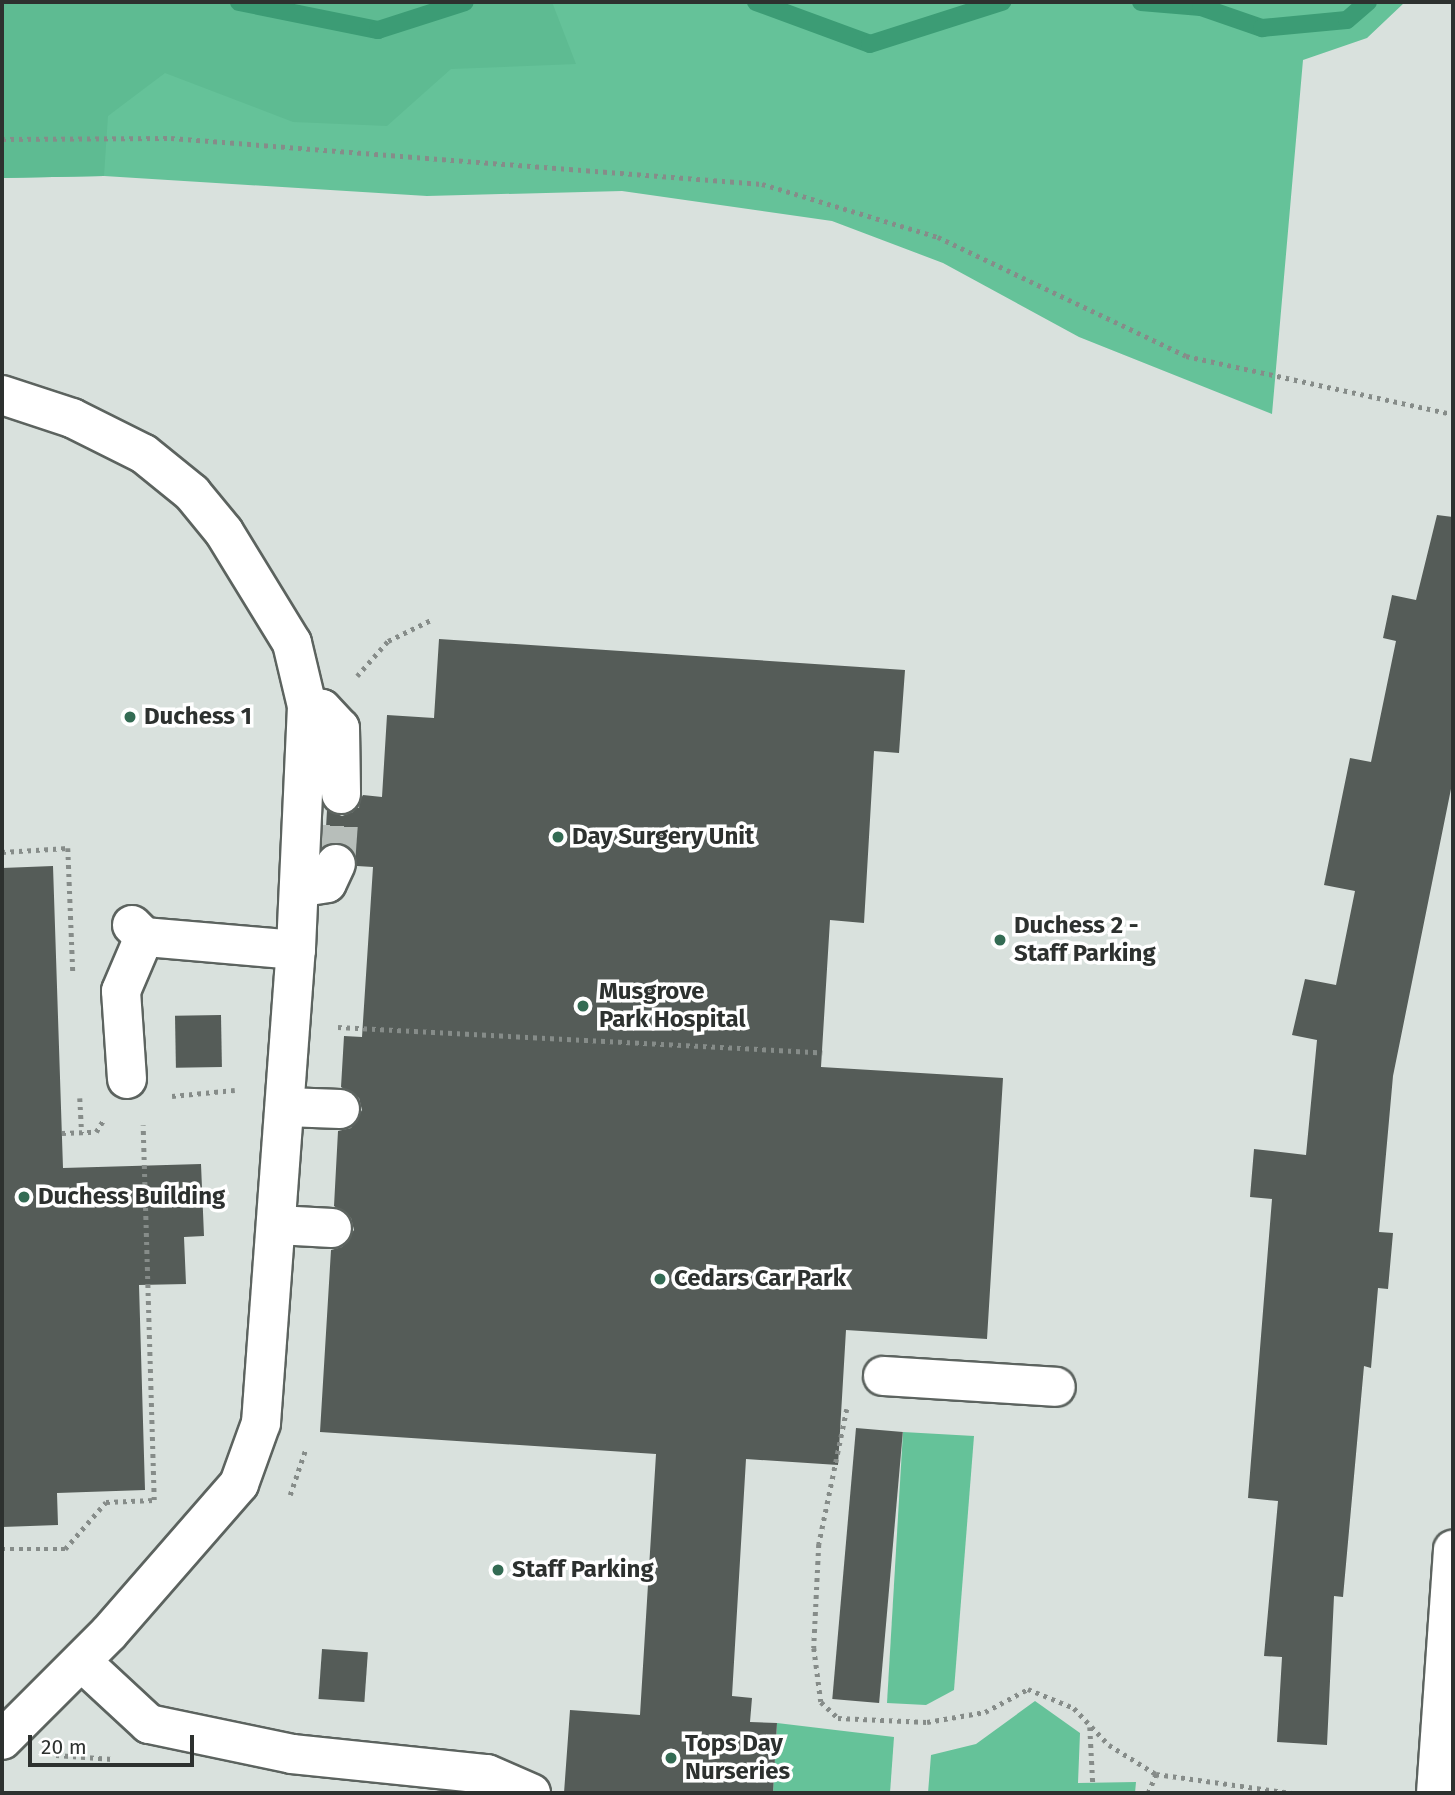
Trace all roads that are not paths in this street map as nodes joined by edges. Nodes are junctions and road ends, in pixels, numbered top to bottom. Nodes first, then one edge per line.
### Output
1 (2, 395) edge
2 (307, 706) junction
3 (341, 794) tunnel mouth
4 (336, 864) tunnel mouth
5 (303, 887) junction
6 (296, 950) junction
7 (287, 1092) junction
8 (126, 1100) road end
9 (340, 1109) dead end
10 (277, 1225) junction
11 (332, 1228) dead end
12 (883, 1376) road end
13 (1056, 1387) dead end
14 (1453, 1550) edge
15 (82, 1662) junction
16 (2, 1740) edge
17 (493, 1784) edge
18 (531, 1793) edge
19 (1436, 1793) edge

1 - 2 street
2 - 3 street
2 - 5 street
4 - 5 street
5 - 6 street
6 - 7 street
6 - 8 street
7 - 9 street
7 - 10 street
10 - 11 street
10 - 15 street
12 - 13 street
14 - 19 street
15 - 16 street
15 - 17 street
17 - 18 street

